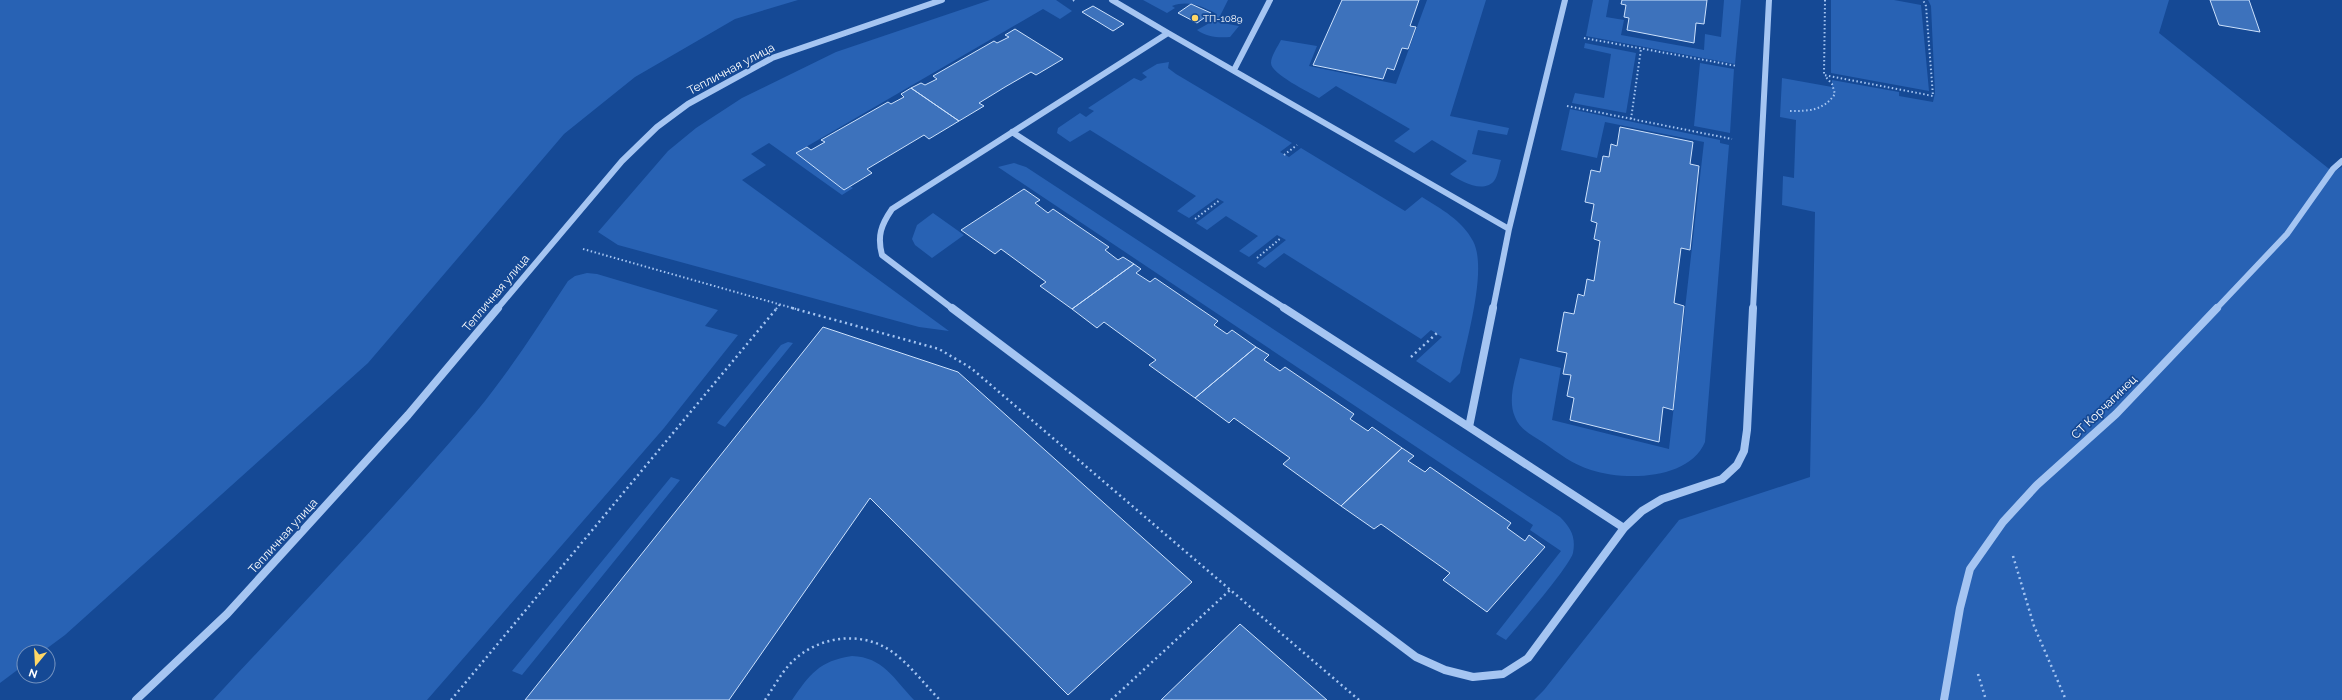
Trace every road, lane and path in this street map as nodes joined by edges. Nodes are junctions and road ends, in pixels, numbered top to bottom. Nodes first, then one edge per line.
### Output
1 (942, 0) edge
2 (1073, 0) edge
3 (1112, 0) edge
4 (1270, 0) edge
5 (1565, 0) edge
6 (1769, 0) edge
7 (1825, 0) edge
8 (1924, 0) edge
9 (1076, 2) dead end
10 (1168, 33) junction
11 (1580, 38) dead end
12 (1641, 49) junction
13 (1737, 66) dead end
14 (1234, 70) junction
15 (1824, 75) junction
16 (1564, 105) dead end
17 (1790, 115) dead end
18 (1631, 119) junction
19 (1012, 132) junction
20 (1732, 139) dead end
21 (1296, 146) dead end
22 (1284, 155) dead end
23 (2342, 161) edge
24 (1509, 229) junction
25 (581, 248) dead end
26 (781, 303) junction
27 (1469, 427) junction
28 (2003, 522) junction
29 (1624, 528) junction
30 (1230, 590) junction
31 (136, 700) edge
32 (451, 700) edge
33 (765, 700) edge
34 (940, 700) edge
35 (1111, 700) edge
36 (1359, 700) edge
37 (1944, 700) edge
38 (2066, 700) edge

1 - 31 street, Тепличная улица
2 - 9 path
3 - 10 street
4 - 14 street
5 - 24 street
6 - 29 street
7 - 15 path
8 - 15 path
10 - 14 street
10 - 19 street
11 - 12 path
12 - 13 path
12 - 18 path
14 - 24 street
15 - 17 path
16 - 18 path
18 - 20 path
19 - 27 street
19 - 29 street
21 - 22 path
23 - 28 street, СТ Корчагинец
24 - 27 street
25 - 26 path
26 - 30 path
26 - 32 path
27 - 29 street
28 - 37 street, СТ Корчагинец
28 - 38 path
30 - 35 path
30 - 36 path
33 - 34 path

